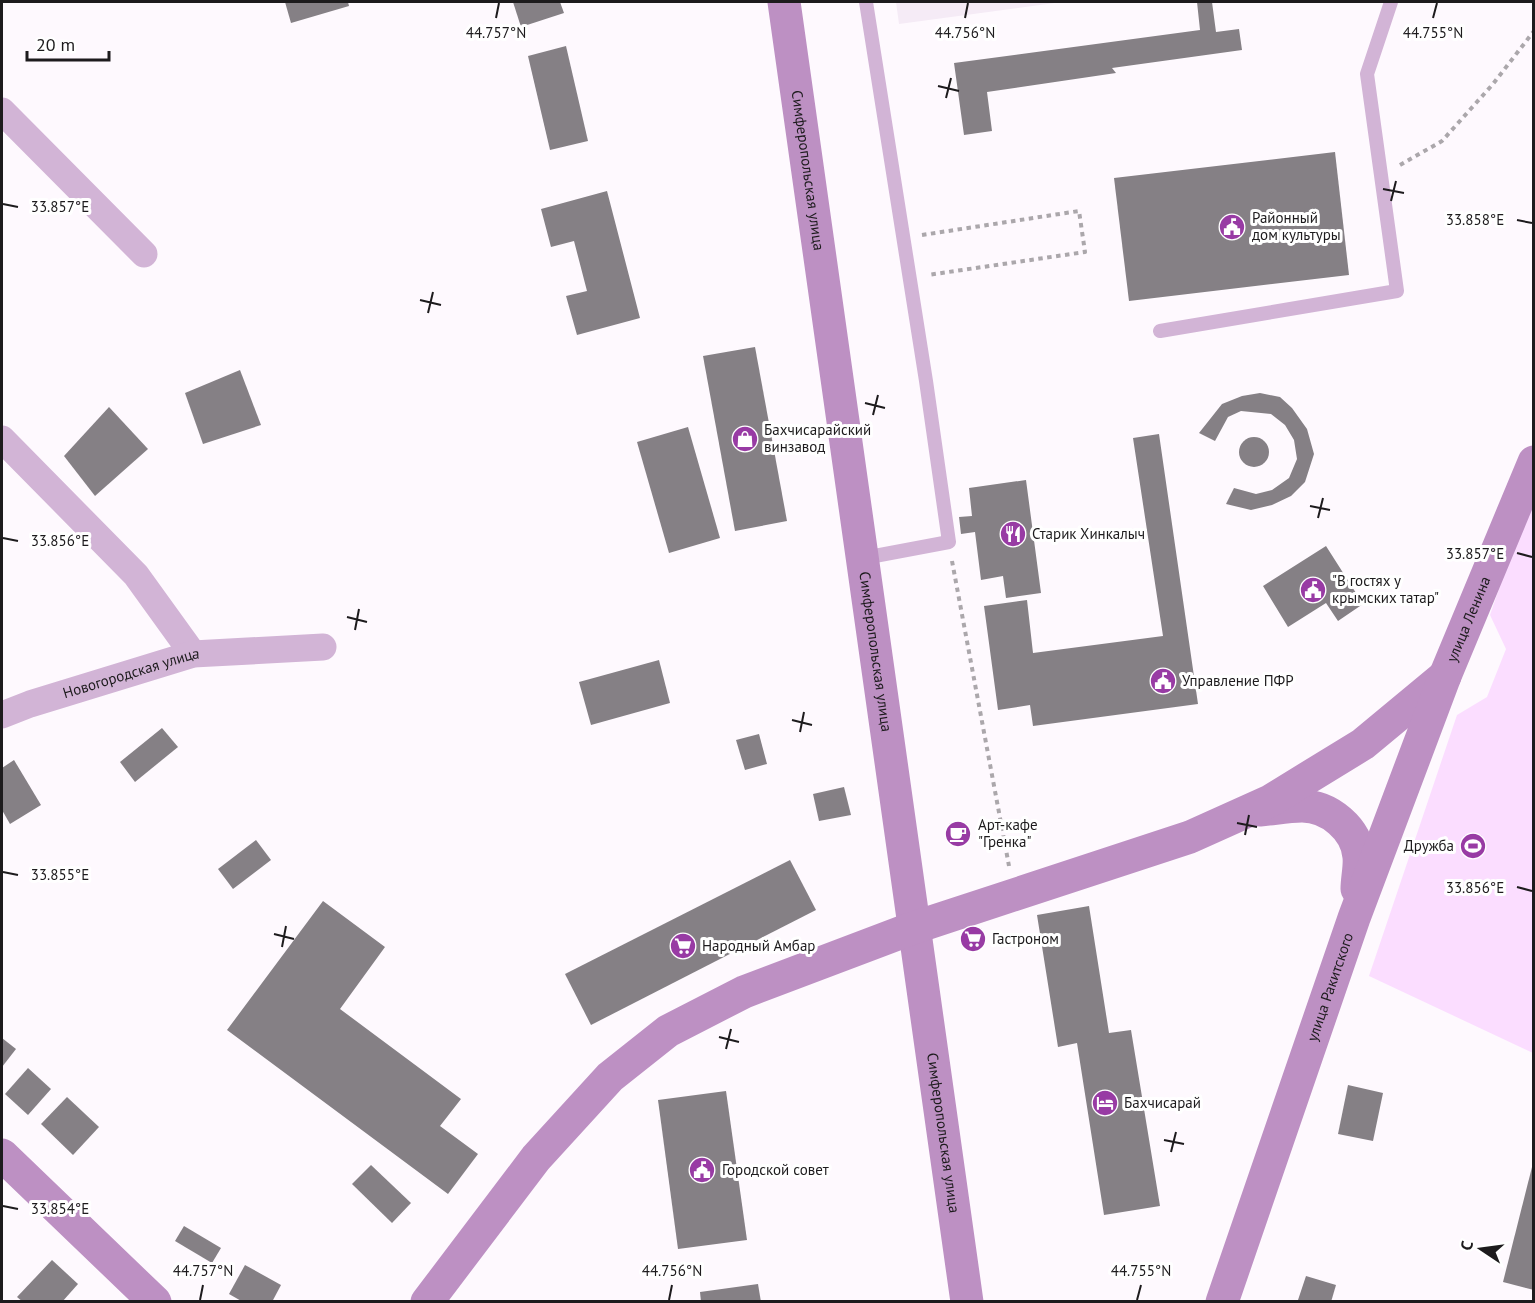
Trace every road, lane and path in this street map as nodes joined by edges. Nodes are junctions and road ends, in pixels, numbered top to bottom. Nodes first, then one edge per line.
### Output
1 (784, 2) edge
2 (866, 2) edge
3 (1391, 2) edge
4 (1533, 31) edge
5 (2, 111) edge
6 (1381, 175) junction
7 (903, 237) junction
8 (144, 254) dead end
9 (909, 278) junction
10 (1160, 331) dead end
11 (2, 439) edge
12 (1533, 462) edge
13 (949, 542) junction
14 (864, 558) junction
15 (323, 647) dead end
16 (193, 654) junction
17 (1444, 676) junction
18 (2, 716) edge
19 (1245, 812) junction
20 (1015, 897) junction
21 (1354, 918) junction
22 (913, 928) junction
23 (2, 1155) edge
24 (150, 1300) edge
25 (427, 1302) edge
26 (967, 1302) edge
27 (1222, 1302) edge

1 - 14 main road, Симферопольская улица
2 - 7 lane
3 - 6 lane
4 - 6 path
5 - 8 street
6 - 10 lane
7 - 9 lane
7 - 9 path
9 - 13 lane
11 - 16 street, Новогородская улица
12 - 17 main road, улица Ленина
13 - 14 lane
13 - 20 path
14 - 22 main road, Симферопольская улица
15 - 16 street
16 - 18 street, Новогородская улица
17 - 19 main road
17 - 21 main road, улица Ракитского
19 - 20 main road
19 - 21 main road
20 - 22 main road
21 - 27 main road, улица Ракитского
22 - 25 main road
22 - 26 main road, Симферопольская улица
23 - 24 main road

